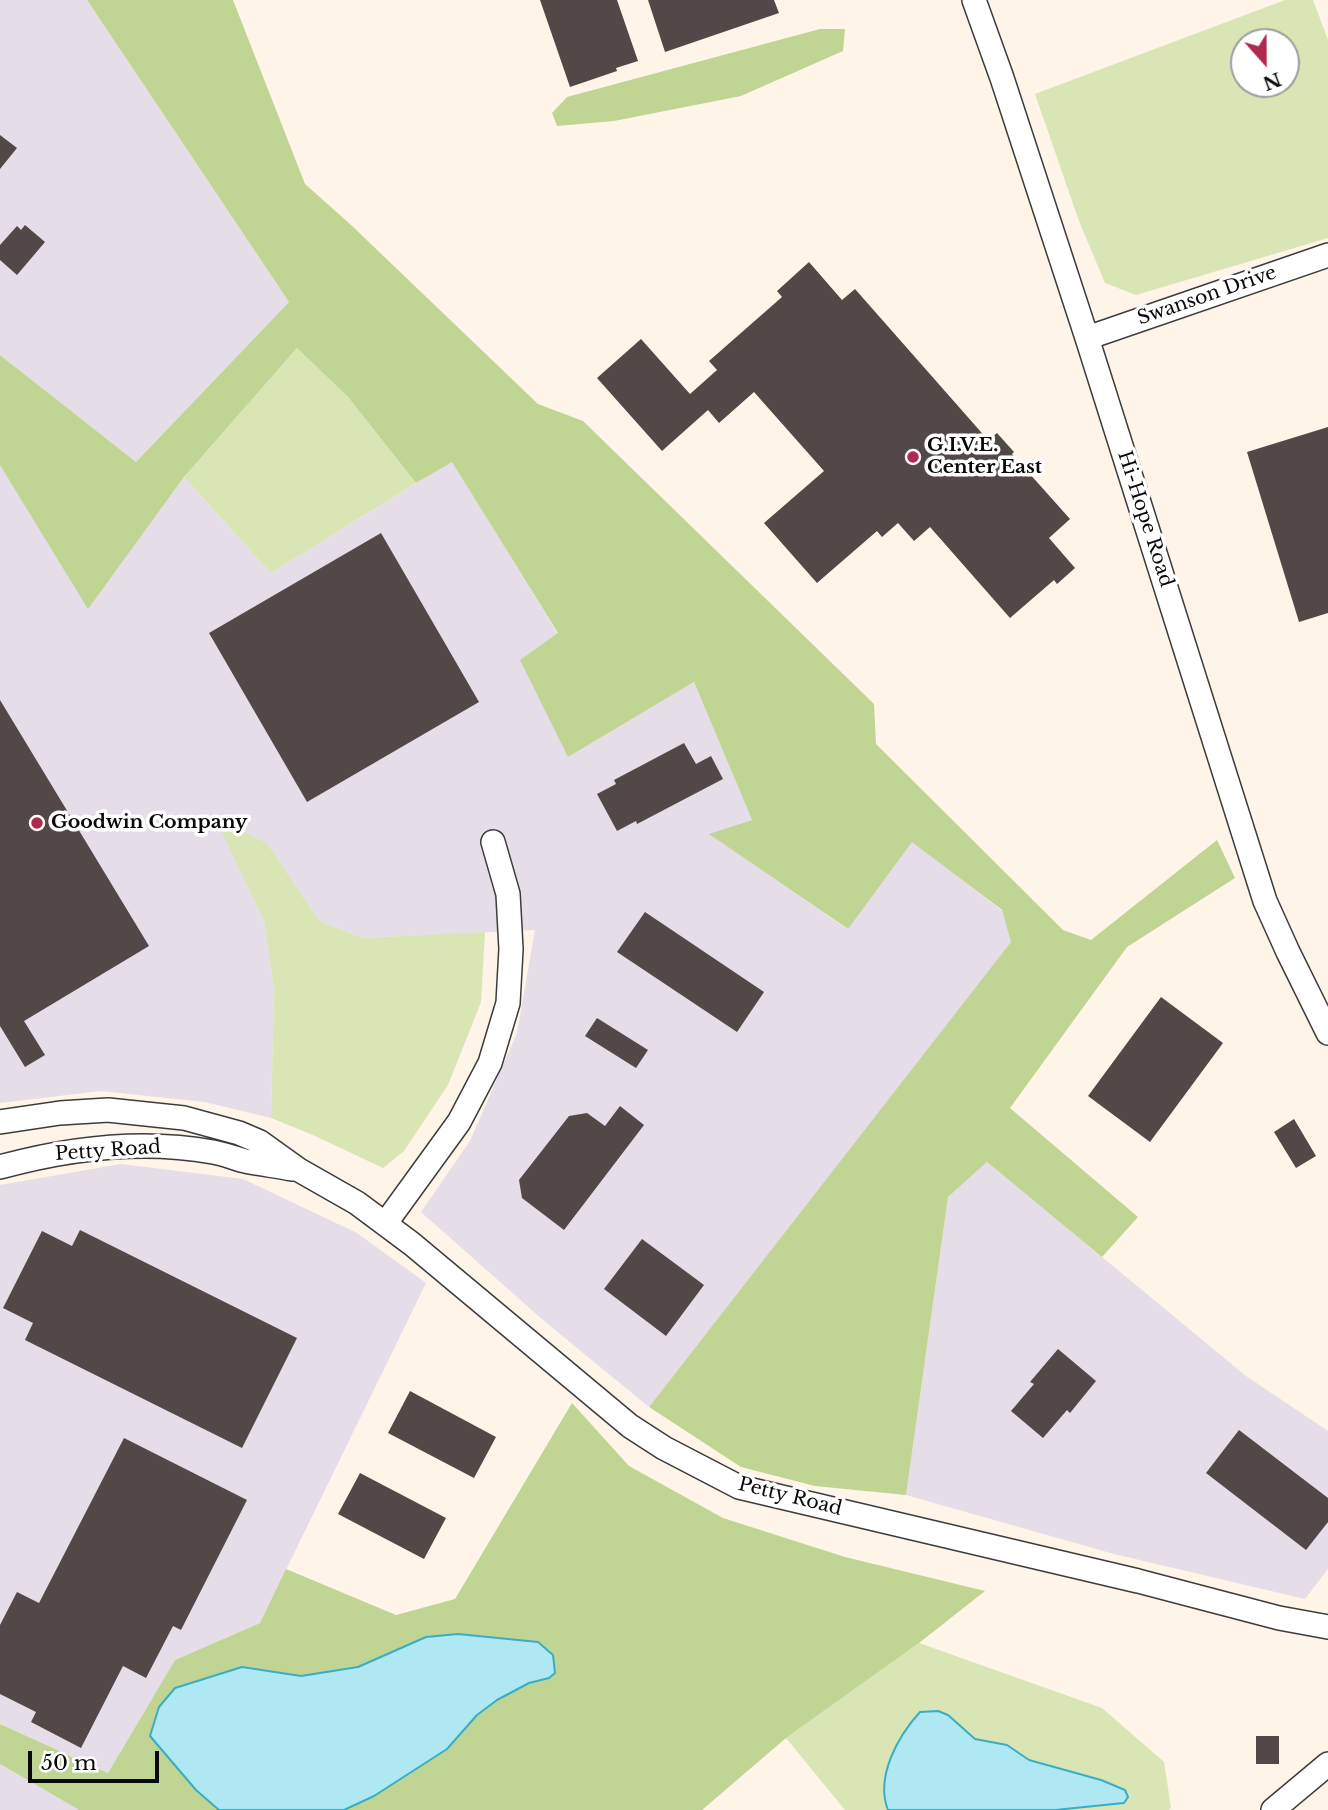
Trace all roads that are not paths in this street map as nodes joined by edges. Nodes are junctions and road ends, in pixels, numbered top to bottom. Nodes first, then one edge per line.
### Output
1 (974, 0) edge
2 (1328, 255) edge
3 (1087, 338) junction
4 (493, 842) dead end
5 (1328, 1033) edge
6 (0, 1122) edge
7 (0, 1167) edge
8 (299, 1170) junction
9 (385, 1224) junction
10 (1328, 1627) edge
11 (1328, 1764) edge
12 (1273, 1810) edge

1 - 3 street, Hi-Hope Road
2 - 3 street, Swanson Drive
3 - 5 street, Hi-Hope Road
4 - 9 street
6 - 8 street, Petty Road
7 - 8 street, Petty Road
8 - 9 street, Petty Road
9 - 10 street, Petty Road
11 - 12 street

